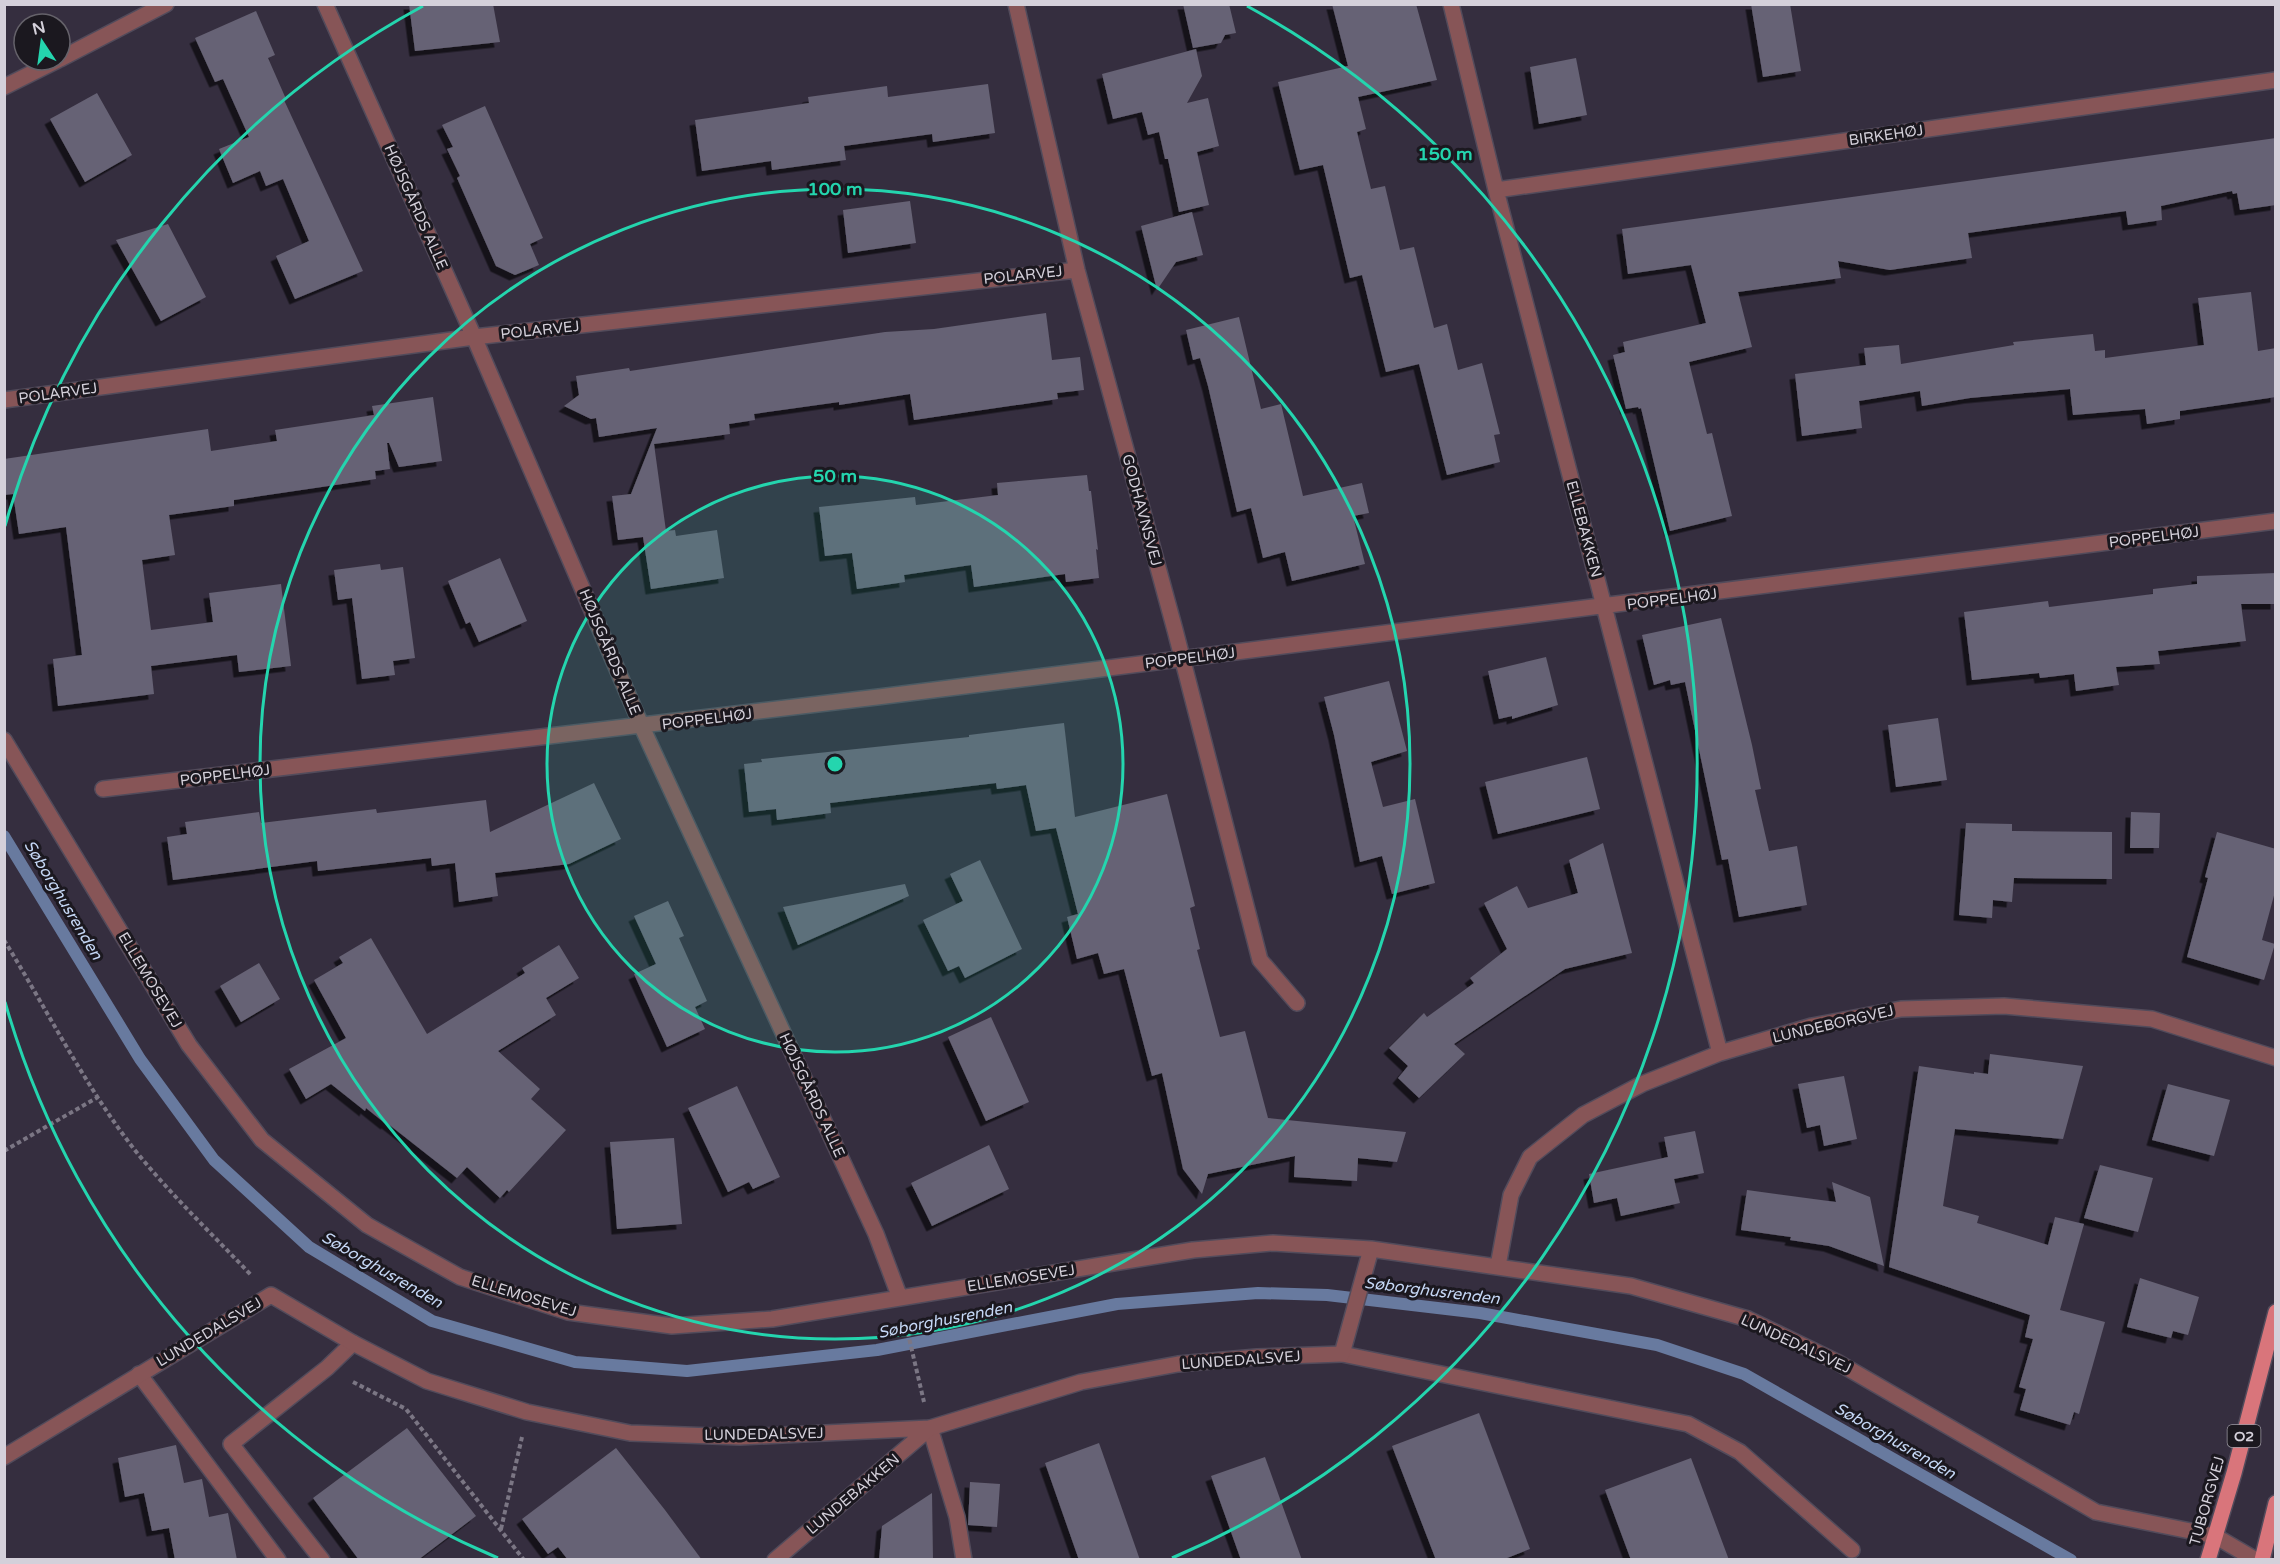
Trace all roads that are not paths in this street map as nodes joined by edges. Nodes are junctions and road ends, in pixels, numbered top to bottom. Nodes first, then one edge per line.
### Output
1 (166, 4) edge
2 (325, 4) edge
3 (1016, 4) edge
4 (1451, 4) edge
5 (72, 52) edge
6 (33, 72) edge
7 (2276, 80) edge
8 (4, 87) edge
9 (1496, 190) junction
10 (1077, 270) junction
11 (474, 337) junction
12 (4, 400) edge
13 (2276, 521) edge
14 (1605, 608) junction
15 (1182, 659) junction
16 (642, 727) junction
17 (4, 740) edge
18 (103, 789) dead end
19 (1297, 1002) dead end
20 (1720, 1053) junction
21 (2276, 1058) edge
22 (1371, 1249) junction
23 (1498, 1266) junction
24 (900, 1298) junction
25 (2276, 1312) edge
26 (353, 1343) junction
27 (1342, 1354) junction
28 (139, 1374) junction
29 (930, 1428) junction
30 (4, 1457) edge
31 (2276, 1503) edge
32 (2215, 1536) junction
33 (1851, 1550) dead end
34 (278, 1560) edge
35 (322, 1560) edge
36 (776, 1560) edge
37 (964, 1560) edge
38 (2208, 1560) edge
39 (2256, 1560) edge
40 (2262, 1560) edge

1 - 5 street
2 - 11 street, HØJSGÅRDS ALLE
3 - 10 street, GODHAVNSVEJ
4 - 9 street, ELLEBAKKEN
6 - 8 street
7 - 9 street, BIRKEHØJ
9 - 14 street, ELLEBAKKEN
10 - 11 street, POLARVEJ
10 - 15 street, GODHAVNSVEJ
11 - 12 street, POLARVEJ
11 - 16 street, HØJSGÅRDS ALLE
13 - 14 street, POPPELHØJ
14 - 15 street, POPPELHØJ
14 - 20 street, ELLEBAKKEN
15 - 16 street, POPPELHØJ
15 - 19 street, GODHAVNSVEJ
16 - 18 street, POPPELHØJ
16 - 24 street, HØJSGÅRDS ALLE
17 - 24 street, ELLEMOSEVEJ
20 - 21 street, LUNDEBORGVEJ
20 - 23 street, LUNDEBORGVEJ
22 - 23 street, LUNDEDALSVEJ
22 - 24 street, ELLEMOSEVEJ
22 - 27 street
23 - 32 street, LUNDEDALSVEJ
25 - 32 main road, TUBORGVEJ / O2
26 - 28 street, LUNDEDALSVEJ
26 - 29 street, LUNDEDALSVEJ
26 - 35 street
27 - 29 street, LUNDEDALSVEJ
27 - 33 street, LUNDEDALSVEJ
28 - 30 street, LUNDEDALSVEJ
28 - 34 street, LUNDEDALSVEJ
29 - 36 street, LUNDEBAKKEN
29 - 37 street
31 - 40 main road
32 - 38 main road, TUBORGVEJ / O2
32 - 39 street, LUNDEDALSVEJ

